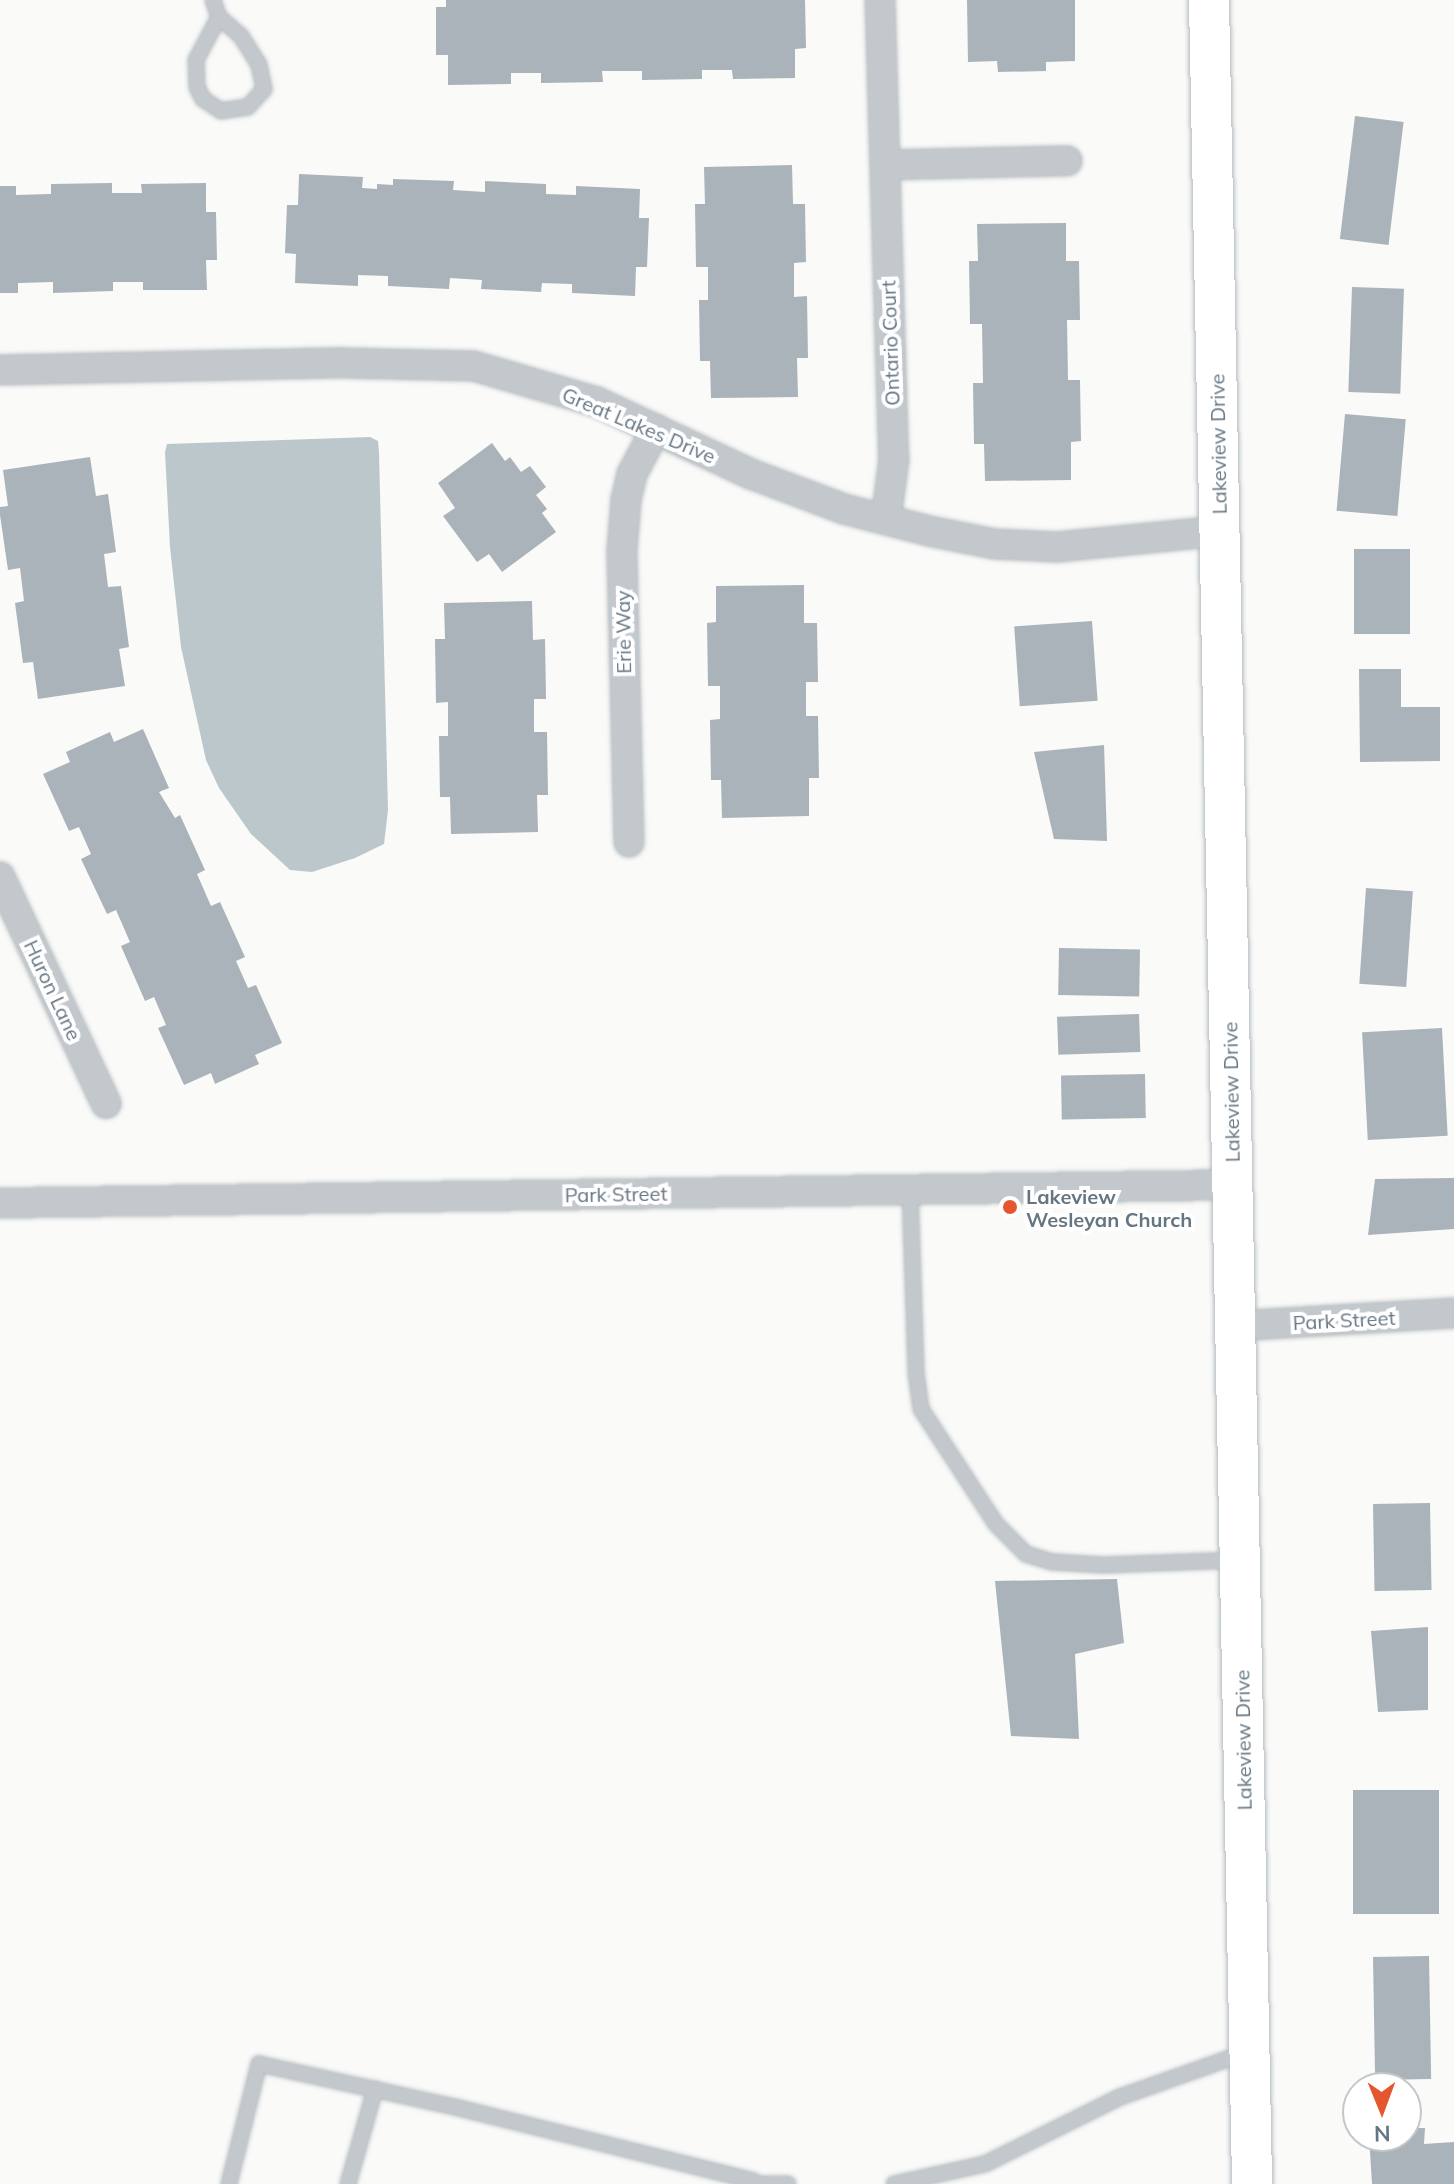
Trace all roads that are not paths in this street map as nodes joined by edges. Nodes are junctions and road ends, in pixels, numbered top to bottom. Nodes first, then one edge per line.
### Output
1 (213, 0) edge
2 (880, 0) edge
3 (1209, 0) edge
4 (219, 17) junction
5 (1067, 161) dead end
6 (885, 165) junction
7 (0, 370) edge
8 (656, 429) junction
9 (886, 519) junction
10 (1220, 531) junction
11 (629, 842) dead end
12 (0, 877) edge
13 (106, 1103) dead end
14 (1232, 1185) junction
15 (910, 1189) junction
16 (0, 1203) edge
17 (1454, 1313) edge
18 (1235, 1326) junction
19 (1239, 1560) junction
20 (1249, 2051) junction
21 (375, 2089) junction
22 (753, 2183) edge
23 (229, 2184) edge
24 (348, 2184) edge
25 (788, 2184) edge
26 (894, 2184) edge
27 (1252, 2184) edge

1 - 4 lane
2 - 6 street, Ontario Court
3 - 10 street, Lakeview Drive
4 - 4 lane
5 - 6 street
6 - 9 street, Ontario Court
7 - 8 street, Great Lakes Drive
8 - 9 street, Great Lakes Drive
8 - 11 street, Erie Way
9 - 10 street, Great Lakes Drive
10 - 14 street, Lakeview Drive
12 - 13 street, Huron Lane
14 - 15 street, Park Street
14 - 18 street, Lakeview Drive
15 - 16 street, Park Street
15 - 19 lane
17 - 18 street, Park Street
18 - 19 street, Lakeview Drive
19 - 20 street, Lakeview Drive
20 - 26 lane
20 - 27 street, Lakeview Drive
21 - 22 lane
21 - 23 lane
21 - 24 lane
22 - 25 lane

